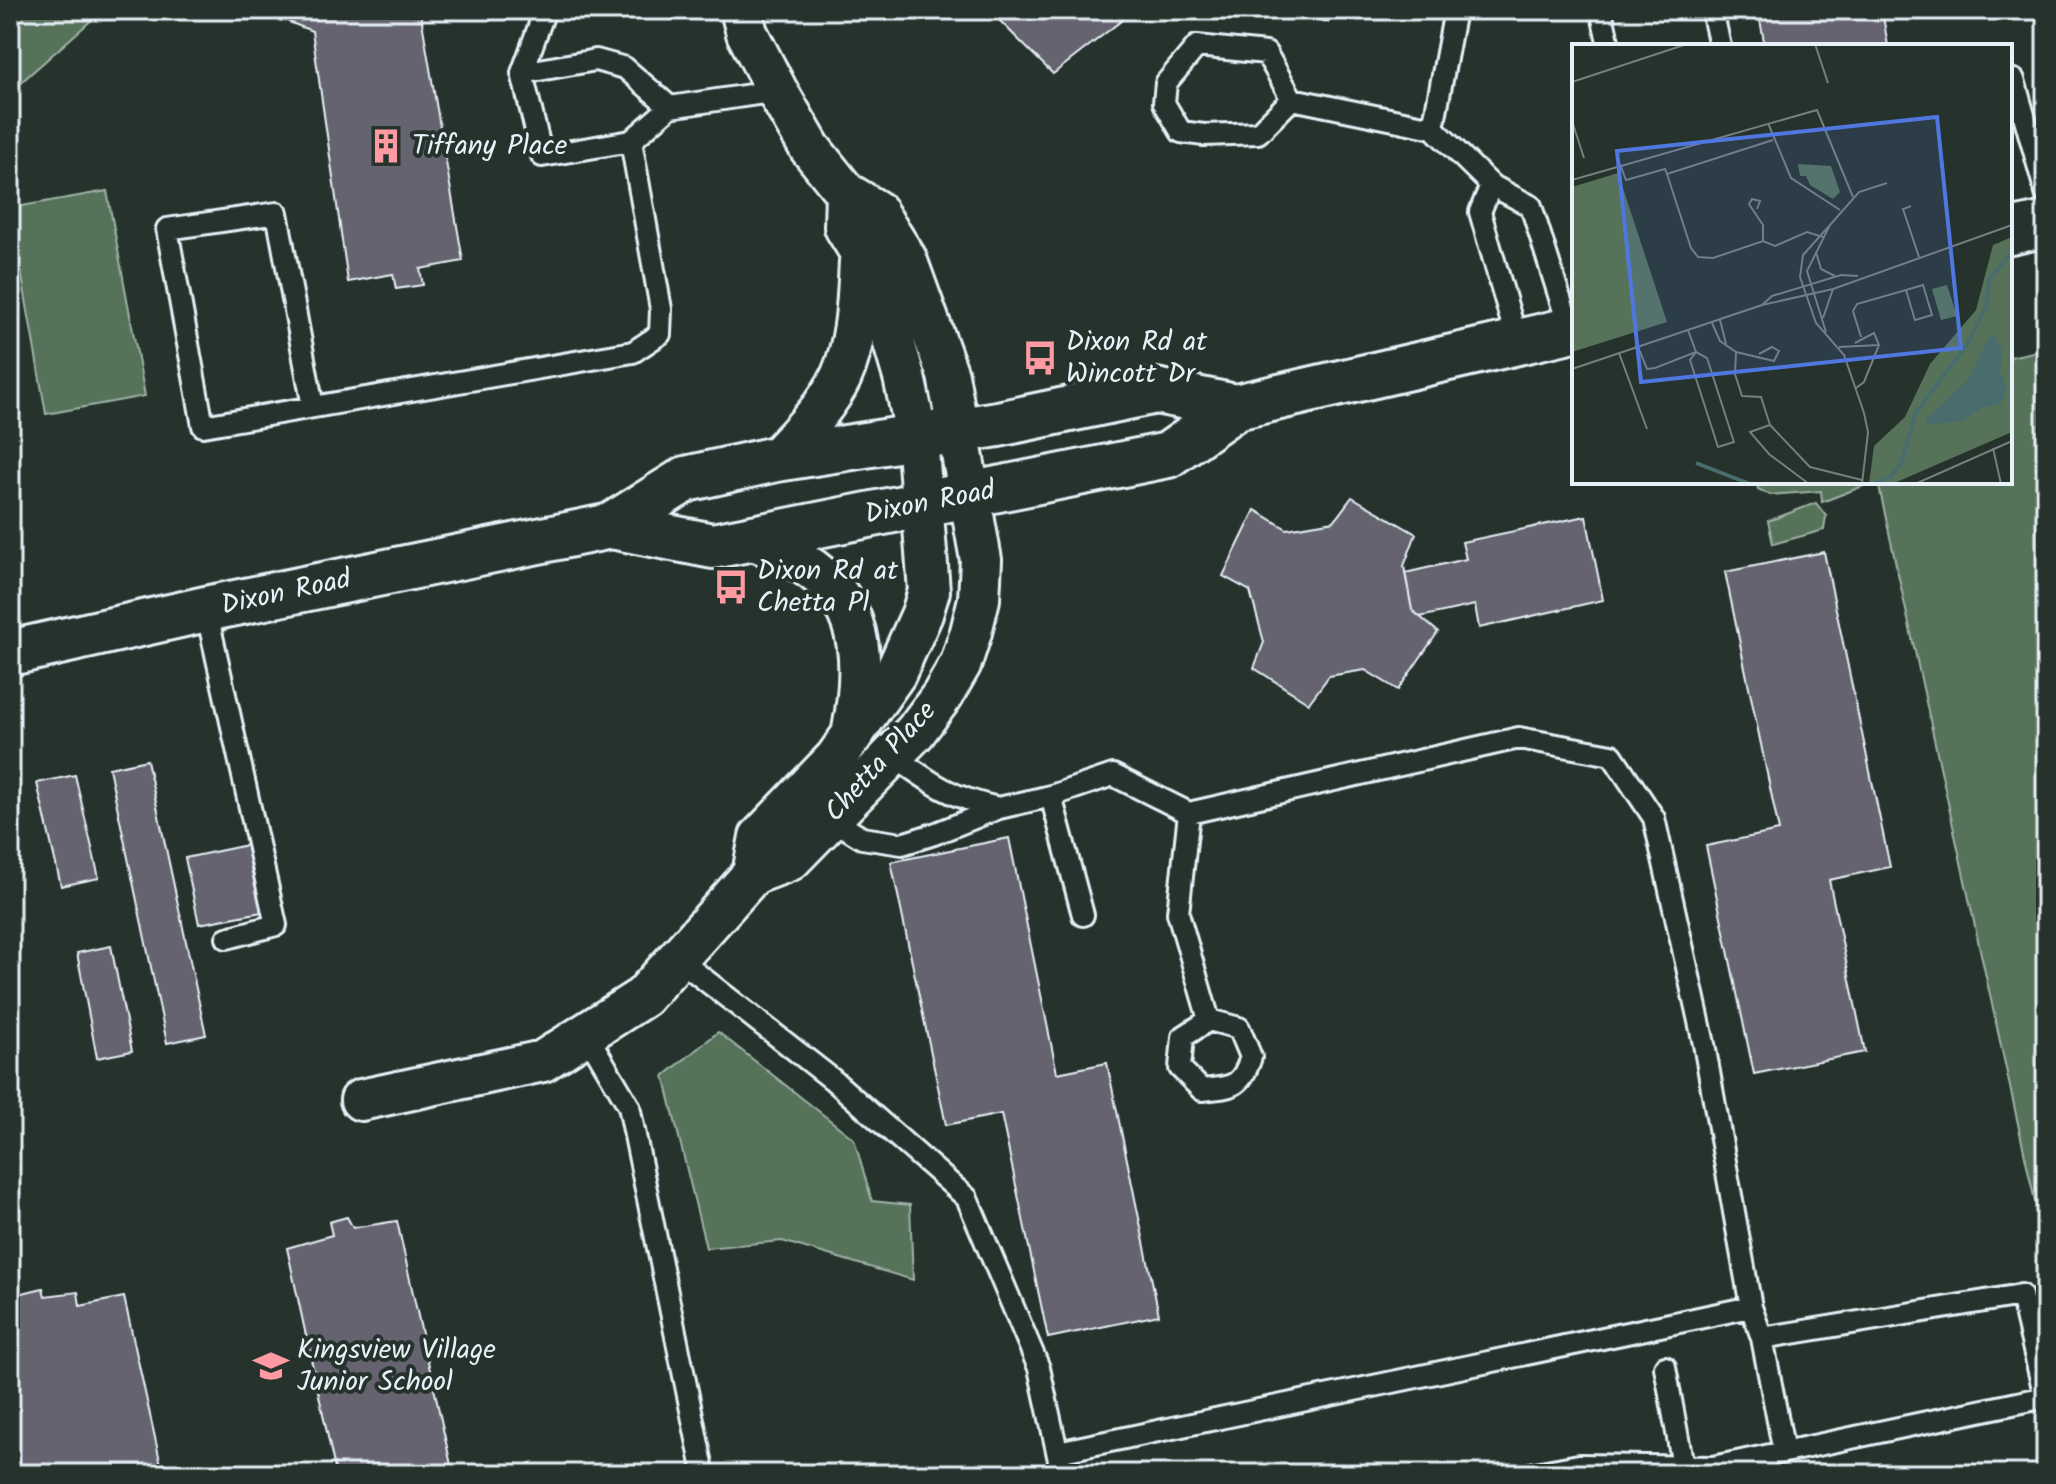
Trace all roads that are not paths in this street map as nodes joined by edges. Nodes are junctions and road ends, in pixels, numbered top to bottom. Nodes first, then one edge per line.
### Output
1 (545, 10) edge
2 (741, 10) edge
3 (1455, 10) edge
4 (1601, 10) edge
5 (1712, 10) edge
6 (1609, 44) edge
7 (1720, 44) edge
8 (522, 73) junction
9 (2012, 80) edge
10 (777, 91) junction
11 (1292, 99) junction
12 (670, 107) junction
13 (1433, 128) junction
14 (631, 141) junction
15 (1491, 185) junction
16 (846, 193) junction
17 (2046, 193) edge
18 (2046, 224) edge
19 (2012, 232) edge
20 (861, 253) junction
21 (1572, 329) edge
22 (1517, 340) junction
23 (313, 407) junction
24 (1236, 407) junction
25 (938, 434) junction
26 (776, 459) junction
27 (970, 495) junction
28 (924, 504) junction
29 (611, 526) junction
30 (752, 539) junction
31 (206, 609) junction
32 (10, 653) edge
33 (851, 739) junction
34 (892, 755) junction
35 (1051, 796) junction
36 (814, 808) junction
37 (999, 808) junction
38 (1189, 813) junction
39 (1083, 915) dead end
40 (227, 938) dead end
41 (677, 958) junction
42 (1209, 1020) dead end
43 (586, 1033) junction
44 (361, 1100) dead end
45 (1751, 1307) junction
46 (1762, 1338) junction
47 (1665, 1367) dead end
48 (2045, 1397) edge
49 (1058, 1452) junction
50 (1784, 1452) junction
51 (1683, 1466) junction
52 (704, 1474) edge
53 (1062, 1474) edge
54 (1530, 1474) edge

1 - 8 lane
2 - 10 street
3 - 13 lane
4 - 6 lane
5 - 7 lane
8 - 12 lane
8 - 14 lane
9 - 17 lane
10 - 12 lane
10 - 16 street
11 - 11 lane
11 - 13 lane
12 - 14 lane
13 - 15 lane
14 - 23 lane
15 - 21 lane
15 - 22 lane
16 - 20 street
16 - 25 street
18 - 19 main road
20 - 25 street
20 - 26 street
21 - 22 main road, Dixon Road
22 - 24 main road, Dixon Road
23 - 23 lane
24 - 25 main road, Dixon Road
24 - 27 main road, Dixon Road
25 - 26 main road, Dixon Road
25 - 27 street, Chetta Place
25 - 28 street, Chetta Place
26 - 29 main road, Dixon Road
27 - 28 main road, Dixon Road
27 - 34 street, Chetta Place
28 - 30 main road, Dixon Road
28 - 33 street, Chetta Place
29 - 30 main road, Dixon Road
29 - 31 main road, Dixon Road
30 - 33 street
31 - 32 main road, Dixon Road
31 - 40 lane
33 - 36 street, Chetta Place
34 - 36 street, Chetta Place
34 - 37 lane
35 - 37 lane
35 - 38 lane
35 - 39 lane
36 - 37 lane
36 - 41 street, Chetta Place
38 - 42 lane
38 - 45 lane
41 - 43 street, Chetta Place
41 - 49 lane
43 - 44 street, Chetta Place
43 - 52 lane
45 - 46 lane
45 - 49 lane
46 - 48 lane
46 - 50 lane
47 - 51 lane
48 - 50 lane
49 - 53 lane
50 - 51 lane
51 - 54 lane

